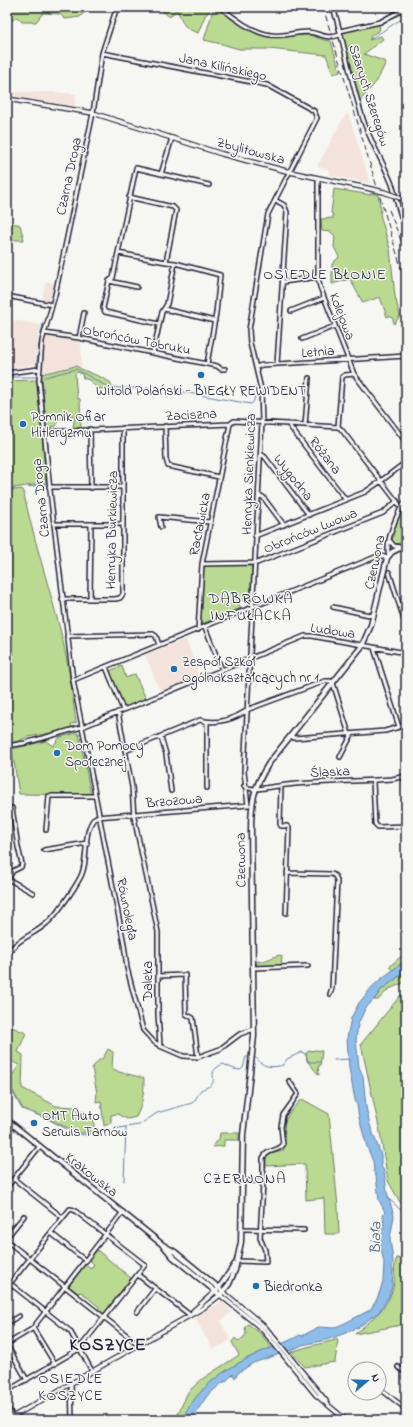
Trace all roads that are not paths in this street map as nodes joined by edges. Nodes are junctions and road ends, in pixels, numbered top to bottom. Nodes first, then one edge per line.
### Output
1 (117, 7) edge
2 (220, 7) edge
3 (333, 7) edge
4 (406, 8) edge
5 (340, 33) junction
6 (102, 53) junction
7 (7, 99) edge
8 (93, 112) junction
9 (172, 138) junction
10 (290, 172) junction
11 (161, 174) junction
12 (318, 178) junction
13 (209, 185) dead end
14 (129, 197) junction
15 (275, 200) junction
16 (406, 200) edge
17 (406, 228) edge
18 (118, 253) junction
19 (166, 262) junction
20 (175, 263) junction
21 (318, 277) junction
22 (109, 281) junction
23 (283, 282) junction
24 (137, 287) dead end
25 (7, 296) edge
26 (324, 298) junction
27 (52, 305) junction
28 (164, 309) junction
29 (291, 311) dead end
30 (84, 313) dead end
31 (215, 320) junction
32 (159, 324) junction
33 (335, 326) junction
34 (44, 333) junction
35 (79, 338) junction
36 (302, 339) dead end
37 (153, 353) junction
38 (406, 356) edge
39 (348, 359) junction
40 (207, 364) junction
41 (277, 364) junction
42 (256, 367) junction
43 (39, 369) junction
44 (225, 369) dead end
45 (7, 374) edge
46 (354, 374) junction
47 (309, 378) dead end
48 (262, 422) junction
49 (230, 424) junction
50 (288, 424) junction
51 (305, 425) junction
52 (165, 426) junction
53 (338, 427) junction
54 (124, 428) junction
55 (90, 429) junction
56 (44, 432) junction
57 (406, 442) edge
58 (260, 454) junction
59 (406, 462) edge
60 (220, 477) junction
61 (381, 481) junction
62 (49, 487) junction
63 (123, 487) junction
64 (92, 488) junction
65 (258, 495) junction
66 (346, 500) junction
67 (397, 501) junction
68 (406, 501) edge
69 (401, 507) junction
70 (309, 515) junction
71 (210, 522) junction
72 (54, 524) junction
73 (91, 524) junction
74 (123, 524) junction
75 (284, 525) junction
76 (161, 527) dead end
77 (255, 536) junction
78 (389, 541) junction
79 (406, 545) edge
80 (400, 547) junction
81 (388, 557) junction
82 (202, 564) junction
83 (255, 564) junction
84 (389, 572) dead end
85 (62, 598) junction
86 (90, 598) junction
87 (252, 607) junction
88 (333, 608) dead end
89 (374, 616) junction
90 (406, 626) edge
91 (205, 627) junction
92 (198, 630) junction
93 (67, 636) junction
94 (159, 645) junction
95 (362, 646) junction
96 (374, 648) junction
97 (406, 653) edge
98 (250, 658) junction
99 (106, 667) junction
100 (222, 670) junction
101 (73, 680) junction
102 (333, 683) junction
103 (123, 710) junction
104 (247, 711) junction
105 (118, 712) junction
106 (207, 722) junction
107 (406, 725) edge
108 (82, 727) junction
109 (399, 728) junction
110 (351, 734) junction
111 (291, 736) junction
112 (161, 737) junction
113 (7, 746) edge
114 (343, 749) dead end
115 (126, 751) junction
116 (340, 757) dead end
117 (405, 776) edge
118 (374, 781) junction
119 (244, 786) junction
120 (281, 786) junction
121 (406, 787) edge
122 (208, 788) dead end
123 (255, 789) junction
124 (171, 791) dead end
125 (95, 796) junction
126 (249, 805) junction
127 (7, 809) edge
128 (134, 814) junction
129 (99, 816) junction
130 (406, 826) edge
131 (46, 830) dead end
132 (87, 843) junction
133 (44, 850) dead end
134 (287, 872) junction
135 (8, 878) edge
136 (33, 892) dead end
137 (286, 914) dead end
138 (7, 956) edge
139 (308, 966) dead end
140 (253, 968) junction
141 (158, 976) junction
142 (330, 994) dead end
143 (254, 1030) junction
144 (160, 1046) junction
145 (198, 1057) junction
146 (289, 1081) dead end
147 (7, 1120) edge
148 (40, 1146) junction
149 (14, 1179) junction
150 (242, 1181) junction
151 (263, 1183) junction
152 (7, 1187) edge
153 (123, 1212) junction
154 (24, 1216) dead end
155 (62, 1217) junction
156 (241, 1229) junction
157 (260, 1230) junction
158 (304, 1230) dead end
159 (51, 1232) junction
160 (106, 1235) junction
161 (7, 1237) edge
162 (7, 1241) edge
163 (30, 1258) junction
164 (86, 1260) junction
165 (237, 1262) junction
166 (138, 1275) junction
167 (9, 1283) edge
168 (65, 1286) junction
169 (7, 1287) edge
170 (155, 1288) junction
171 (217, 1289) junction
172 (222, 1293) junction
173 (46, 1312) junction
174 (137, 1312) dead end
175 (190, 1315) junction
176 (19, 1316) dead end
177 (104, 1317) junction
178 (7, 1323) edge
179 (33, 1328) junction
180 (7, 1344) edge
181 (138, 1344) junction
182 (79, 1349) junction
183 (55, 1364) junction
184 (398, 1367) dead end
185 (92, 1371) junction
186 (406, 1373) edge
187 (27, 1380) junction
188 (71, 1383) junction
189 (7, 1391) edge
190 (387, 1394) edge
191 (328, 1404) junction
192 (7, 1407) edge
193 (406, 1409) edge
194 (14, 1418) edge
195 (7, 1420) edge
196 (72, 1420) edge
197 (346, 1420) edge

1 - 6 street, Czarna Droga
2 - 5 street
3 - 5 street, Szarych Szeregów
4 - 5 street
5 - 17 street, Szarych Szeregów
6 - 8 street, Czarna Droga
6 - 10 street, Jana Kilińskiego
7 - 8 street, Zbylitowska
8 - 9 street, Zbylitowska
8 - 27 street, Czarna Droga
9 - 10 street, Zbylitowska
9 - 11 street
10 - 12 street, Zbylitowska
10 - 15 street, Henryka Sienkiewicza
11 - 13 street
11 - 14 street
12 - 16 street, Zbylitowska, bridge
12 - 21 street, Kolejowa
14 - 18 street
14 - 19 street
15 - 23 street
15 - 42 street, Henryka Sienkiewicza
18 - 19 street
18 - 22 street
19 - 20 street
20 - 28 street
20 - 31 street
21 - 23 street
21 - 26 street, Kolejowa
22 - 24 street
22 - 32 street
23 - 41 street
25 - 27 street
26 - 29 street
26 - 33 street, Kolejowa
27 - 34 street, Czarna Droga
28 - 31 street
28 - 32 street
30 - 35 street
31 - 40 street
32 - 37 street
33 - 36 street
33 - 39 street, Kolejowa
34 - 35 street, Obrońców Tobruku
34 - 43 street, Czarna Droga
35 - 37 street, Obrońców Tobruku
37 - 40 street, Obrońców Tobruku
38 - 39 street, Letnia
39 - 41 street, Letnia
39 - 46 street, Kolejowa
40 - 44 street, Obrońców Tobruku
41 - 42 street, Letnia
42 - 48 street, Henryka Sienkiewicza
43 - 45 street
43 - 56 street, Czarna Droga
46 - 53 street
46 - 57 street, Kolejowa
47 - 51 street
48 - 49 street, Zaciszna
48 - 50 street, Zaciszna
48 - 58 street, Henryka Sienkiewicza
49 - 52 street, Zaciszna
49 - 60 street, Racławicka
50 - 51 street, Zaciszna
50 - 66 street, Różana
51 - 53 street, Zaciszna
52 - 54 street, Zaciszna
52 - 60 street
53 - 61 street
54 - 55 street, Zaciszna
54 - 63 street, Henryka Burkiewicza
55 - 56 street, Zaciszna
55 - 64 street
56 - 62 street, Czarna Droga
58 - 65 street, Henryka Sienkiewicza
58 - 70 street, Wygodna
59 - 61 street
60 - 71 street, Racławicka
61 - 66 street
61 - 67 street
62 - 64 street
62 - 72 street, Czarna Droga
63 - 64 street
63 - 74 street, Henryka Burkiewicza
65 - 75 street
65 - 77 street, Henryka Sienkiewicza
66 - 70 street
67 - 69 street
67 - 83 street, Obrońców Lwowa
68 - 69 street, Czerwona
69 - 78 street, Czerwona
70 - 75 street
71 - 76 street
71 - 82 street, Racławicka
72 - 73 street
72 - 85 street, Czarna Droga
73 - 74 street
73 - 86 street
74 - 86 street, Henryka Burkiewicza
75 - 77 street
77 - 83 street, Henryka Sienkiewicza
78 - 80 street
78 - 81 street, Czerwona
79 - 80 main road
80 - 81 main road
81 - 87 street
81 - 89 main road, Czerwona
82 - 83 street, Obrońców Lwowa
82 - 92 street, Racławicka
83 - 87 street, Henryka Sienkiewicza
84 - 90 street
85 - 86 street, Henryka Burkiewicza
85 - 93 street, Czarna Droga
87 - 91 street
87 - 98 street, Henryka Sienkiewicza
88 - 89 street
89 - 95 main road, Czerwona
91 - 92 street
91 - 100 street
92 - 94 street
93 - 94 street
93 - 101 street, Czarna Droga
94 - 99 street
95 - 96 street, Ludowa
95 - 98 street, Ludowa
95 - 102 main road, Czerwona
96 - 97 street, Ludowa
96 - 109 street
98 - 100 street, Ludowa
98 - 104 street, Henryka Sienkiewicza
99 - 101 street
99 - 103 street
100 - 103 street, Ludowa
101 - 108 street, Czarna Droga
102 - 104 street
102 - 110 street
102 - 111 main road, Czerwona
103 - 105 street, Ludowa
104 - 106 street
104 - 119 street, Henryka Sienkiewicza
105 - 108 street, Ludowa
105 - 115 street, Daleka
106 - 112 street
106 - 122 street
107 - 109 street
108 - 113 street, Ludowa
108 - 125 street, Czarna Droga
109 - 110 street
110 - 111 street
110 - 114 street
110 - 116 street
111 - 123 main road, Czerwona
112 - 115 street
112 - 124 street
115 - 128 street, Daleka
117 - 118 street, Śląska
117 - 121 street
118 - 120 street, Śląska
118 - 130 street
119 - 123 street
119 - 126 street, Henryka Sienkiewicza
120 - 123 street, Śląska
120 - 134 street
123 - 126 main road, Czerwona
125 - 129 street, Czarna Droga
125 - 131 street
126 - 128 street, Brzozowa
126 - 140 main road, Czerwona
127 - 135 street
128 - 129 street, Brzozowa
128 - 141 street, Daleka
129 - 132 street
129 - 144 street, Równoległa
132 - 133 street
132 - 138 street
134 - 137 street
134 - 142 street
135 - 136 street
139 - 140 street
140 - 143 main road, Czerwona
141 - 144 street, Daleka
141 - 145 street
143 - 145 street
143 - 150 main road, Czerwona
144 - 145 street
146 - 151 street
147 - 148 main road, Krakowska
148 - 149 street
148 - 153 main road, Krakowska
149 - 152 street
149 - 155 street
150 - 151 street
150 - 156 main road, Czerwona
151 - 157 street
153 - 160 street
153 - 171 main road, Krakowska
154 - 161 street
155 - 159 street
155 - 160 street
156 - 157 street
156 - 165 main road, Czerwona
157 - 158 street
157 - 165 street
159 - 163 street
159 - 164 street
160 - 164 street
160 - 166 street
162 - 163 street
163 - 167 street
163 - 168 street
164 - 168 street
165 - 171 main road, Czerwona
165 - 172 main road, Czerwona
166 - 170 street
166 - 177 street
167 - 169 street
167 - 173 street
168 - 173 street
168 - 177 street
170 - 174 street
170 - 175 street
171 - 172 main road, Krakowska
171 - 175 street
172 - 175 street
172 - 191 street, Krakowska
172 - 191 street, Krakowska
173 - 179 street
173 - 182 street
175 - 181 street
176 - 178 street
177 - 181 street
177 - 182 street
179 - 180 street
179 - 183 street
180 - 187 street
181 - 185 street
182 - 183 street
182 - 185 street
183 - 187 street
184 - 186 street
185 - 188 street
187 - 189 street
188 - 194 street
188 - 196 street
190 - 193 street
191 - 197 street, Krakowska
192 - 194 street
194 - 195 street

